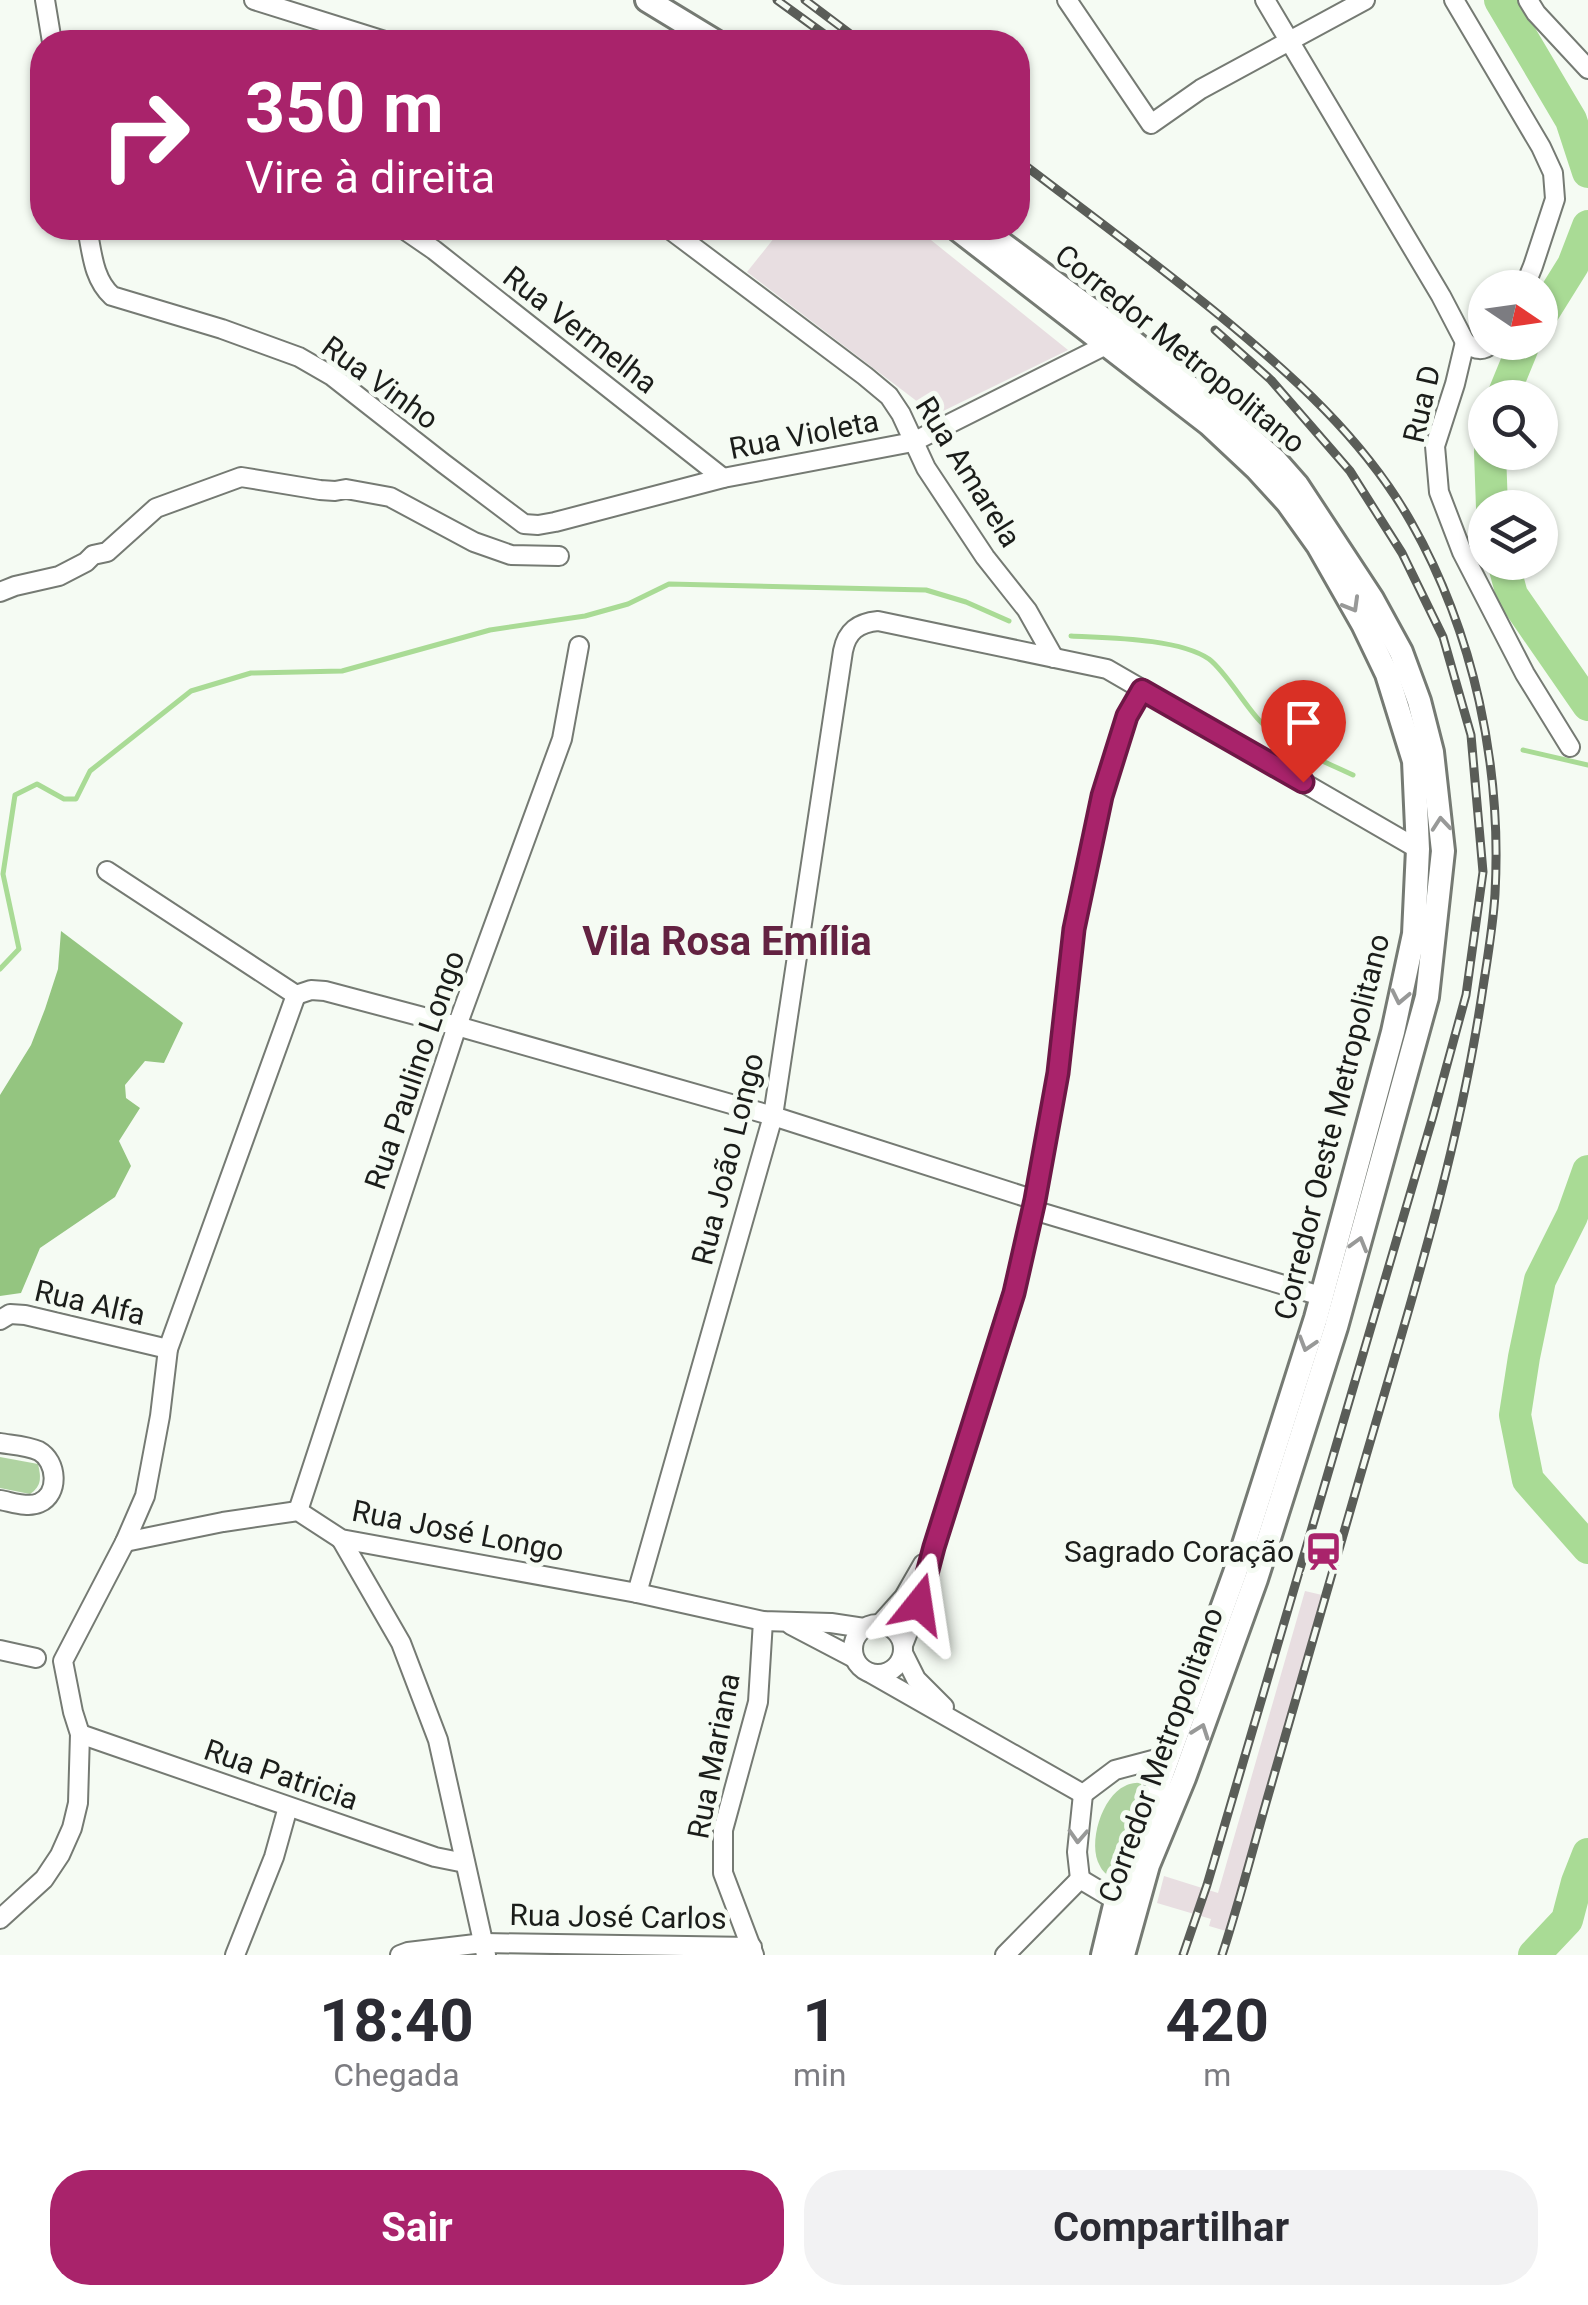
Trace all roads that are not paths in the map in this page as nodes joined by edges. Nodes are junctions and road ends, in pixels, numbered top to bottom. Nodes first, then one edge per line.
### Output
1 (45, 0) edge
2 (254, 0) edge
3 (647, 0) edge
4 (677, 0) edge
5 (1067, 0) edge
6 (1264, 0) edge
7 (1365, 0) edge
8 (1454, 0) edge
9 (1528, 0) edge
10 (50, 30) edge
11 (350, 30) edge
12 (696, 30) edge
13 (721, 30) edge
14 (1289, 41) junction
15 (1588, 69) edge
16 (90, 240) edge
17 (419, 240) edge
18 (684, 240) edge
19 (971, 240) edge
20 (997, 240) edge
21 (1532, 270) edge
22 (1465, 342) junction
23 (1468, 344) edge
24 (1106, 345) junction
25 (913, 442) junction
26 (723, 478) junction
27 (555, 522) joint
28 (559, 556) dead end
29 (0, 592) edge
30 (579, 646) dead end
31 (1054, 658) junction
32 (1142, 690) junction
33 (1570, 747) dead end
34 (1418, 848) junction
35 (107, 871) dead end
36 (1429, 987) junction
37 (296, 996) junction
38 (456, 1026) junction
39 (773, 1116) junction
40 (1034, 1205) junction
41 (1321, 1296) junction
42 (0, 1320) edge
43 (168, 1349) junction
44 (0, 1443) edge
45 (0, 1500) edge
46 (298, 1512) junction
47 (341, 1540) junction
48 (124, 1542) junction
49 (934, 1547) junction
50 (637, 1594) junction
51 (763, 1621) junction
52 (786, 1623) junction
53 (872, 1626) junction
54 (903, 1649) junction
55 (0, 1650) edge
56 (36, 1658) dead end
57 (854, 1658) junction
58 (872, 1674) junction
59 (958, 1721) junction
60 (80, 1734) junction
61 (1168, 1756) junction
62 (1083, 1794) junction
63 (1174, 1801) junction
64 (288, 1807) junction
65 (465, 1863) junction
66 (1080, 1880) junction
67 (1125, 1906) junction
68 (0, 1918) edge
69 (242, 1933) junction
70 (485, 1949) edge
71 (753, 1951) edge
72 (223, 1955) edge
73 (235, 1955) edge
74 (400, 1955) edge
75 (1005, 1955) edge
76 (1103, 1955) edge
77 (1123, 1955) edge

1 - 10 street
2 - 11 street
3 - 12 main road
4 - 13 main road
5 - 14 street
6 - 14 street
7 - 14 street
8 - 21 street
9 - 15 street
14 - 22 street
16 - 27 street, Rua Vinho
17 - 26 street, Rua Vermelha
18 - 25 street, Rua Amarela
19 - 24 main road, Corredor Oeste Metropolitano
36 -> 20 main road, Corredor Metropolitano
22 - 23 street
22 - 33 street, Rua D
24 - 25 street, Rua Violeta
24 -> 34 main road, Corredor Oeste Metropolitano
25 - 26 street, Rua Violeta
25 - 31 street, Rua Amarela
26 - 27 street, Rua Violeta
28 - 29 street
30 - 38 street, Rua Paulino Longo
31 - 32 street
31 - 39 street, Rua João Longo
32 - 34 street
32 - 40 street
34 - 36 main road
34 -> 41 main road, Corredor Oeste Metropolitano
35 - 37 street
63 -> 36 main road, Corredor Metropolitano
37 - 38 street
37 - 43 street
38 - 39 street
38 - 46 street, Rua Paulino Longo
39 - 40 street
39 - 50 street, Rua João Longo
40 - 41 street
40 - 49 street
41 -> 61 main road, Corredor Oeste Metropolitano
42 - 43 street, Rua Alfa
43 - 48 street
44 - 45 street
46 - 47 street, Rua José Longo
46 - 48 street
47 - 50 street, Rua José Longo
47 - 65 street
48 - 60 street
49 - 53 street
49 - 54 street
50 - 51 street, Rua José Longo
51 - 52 street, Rua José Longo
51 - 71 street, Rua Mariana
52 - 53 street, Rua José Longo
52 - 57 street, Rua José Longo
53 - 54 street, Rua José Longo
53 - 57 street
54 - 58 street
54 - 59 street, Rua José Longo
55 - 56 street
57 - 58 street, Rua José Longo
58 - 59 street, Rua José Longo
59 - 62 street, Rua José Longo
60 - 64 street, Rua Patricia
60 - 68 street
61 - 62 street
61 - 63 main road
61 - 67 main road, Corredor Oeste Metropolitano
62 -> 66 street
63 - 67 main road, Corredor Metropolitano
64 - 65 street, Rua Patricia
64 - 69 street
65 - 70 street
66 - 67 street
66 - 75 street
67 - 76 main road, Corredor Oeste Metropolitano
67 - 77 main road, Corredor Metropolitano
69 - 72 street
69 - 73 street
70 - 71 street, Rua José Carlos
70 - 74 street, Rua José Carlos

